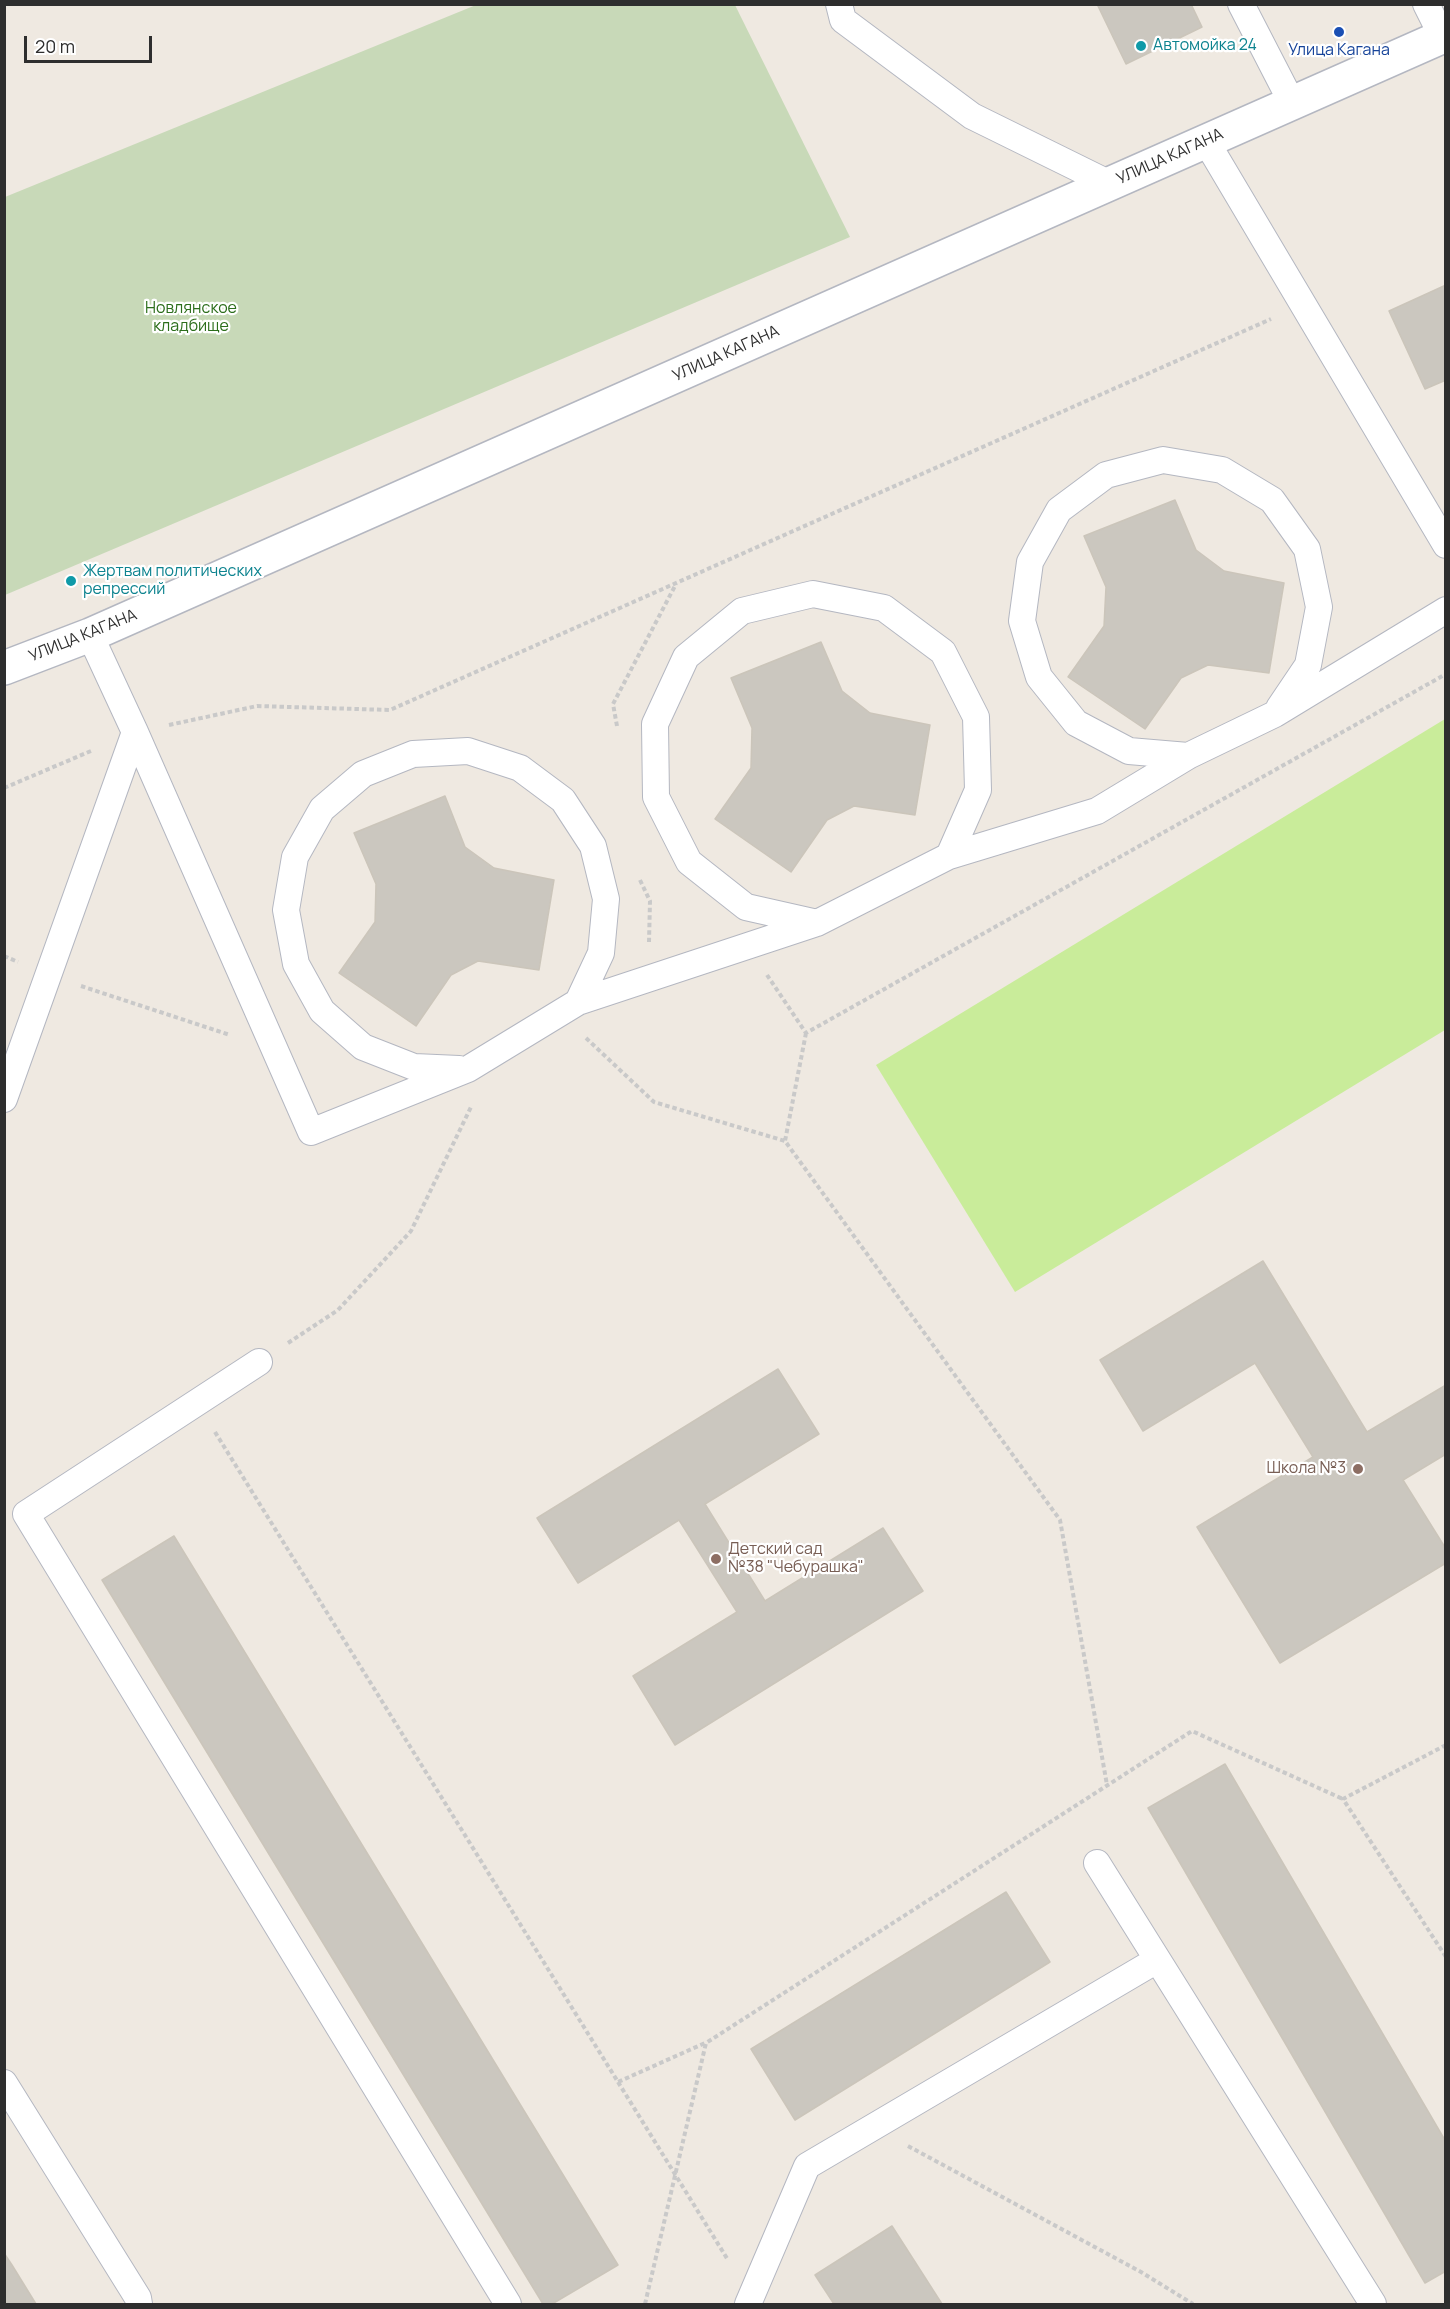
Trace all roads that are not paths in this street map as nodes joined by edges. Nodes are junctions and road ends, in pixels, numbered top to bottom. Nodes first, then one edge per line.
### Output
1 (839, 4) edge
2 (1241, 4) edge
3 (1426, 4) edge
4 (1444, 36) edge
5 (1292, 103) junction
6 (1206, 141) junction
7 (1110, 184) junction
8 (1444, 541) edge
9 (1446, 610) edge
10 (90, 635) junction
11 (4, 668) edge
12 (1275, 714) junction
13 (135, 732) junction
14 (1188, 756) junction
15 (949, 856) junction
16 (817, 923) junction
17 (568, 1008) junction
18 (468, 1069) junction
19 (4, 1099) edge
20 (259, 1362) road end
21 (1097, 1863) dead end
22 (1157, 1960) junction
23 (4, 2083) edge
24 (750, 2301) edge
25 (139, 2304) edge
26 (508, 2304) edge
27 (1373, 2304) edge

1 - 7 lane
2 - 5 lane
3 - 4 lane
4 - 5 street, УЛИЦА КАГАНА
5 - 6 street, УЛИЦА КАГАНА
6 - 7 street, УЛИЦА КАГАНА
6 - 8 lane
7 - 10 street, УЛИЦА КАГАНА
9 - 12 lane
10 - 11 street, УЛИЦА КАГАНА
10 - 13 lane
12 - 14 lane
12 - 14 lane
13 - 18 lane
13 - 19 lane
14 - 15 lane
15 - 16 lane
15 - 16 lane
16 - 17 lane
17 - 18 lane
17 - 18 lane
20 - 26 lane
21 - 22 lane
22 - 24 lane
22 - 27 lane
23 - 25 lane

